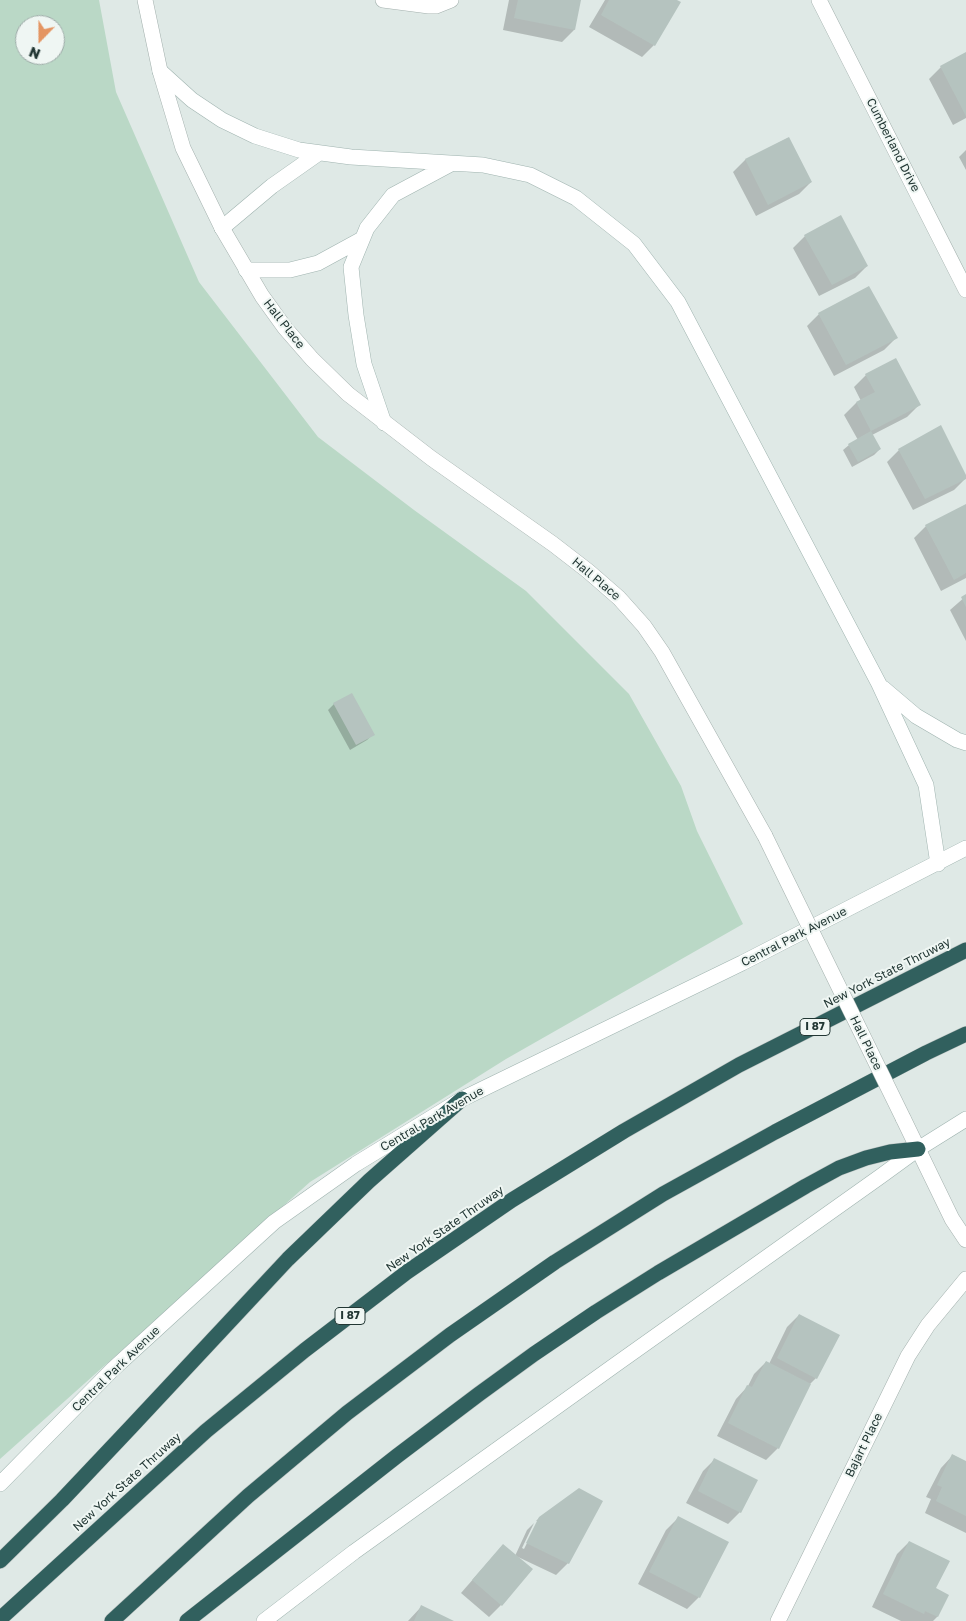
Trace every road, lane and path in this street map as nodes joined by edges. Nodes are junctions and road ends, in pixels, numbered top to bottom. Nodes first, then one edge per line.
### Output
1 (145, 0) edge
2 (383, 0) edge
3 (451, 0) edge
4 (820, 0) edge
5 (160, 71) junction
6 (319, 153) junction
7 (452, 164) junction
8 (222, 228) junction
9 (362, 239) junction
10 (246, 270) junction
11 (966, 290) edge
12 (384, 423) junction
13 (878, 684) junction
14 (966, 742) edge
15 (966, 848) edge
16 (938, 864) junction
17 (966, 950) edge
18 (966, 1034) edge
19 (462, 1099) junction
20 (966, 1119) edge
21 (918, 1149) junction
22 (966, 1240) edge
23 (966, 1279) edge
24 (0, 1484) edge
25 (0, 1561) edge
26 (0, 1619) edge
27 (112, 1621) edge
28 (188, 1621) edge
29 (264, 1621) edge
30 (778, 1621) edge

1 - 5 main road, Hall Place
2 - 3 main road
4 - 11 main road, Cumberland Drive
5 - 6 main road
5 - 8 main road, Hall Place
6 - 7 main road
6 - 8 main road
7 - 9 main road
7 - 13 main road
8 - 10 main road, Hall Place
9 - 10 main road
9 - 12 main road
10 - 12 main road, Hall Place
12 - 21 main road, Hall Place, bridge
13 - 14 main road
13 - 16 main road
15 - 16 main road, Central Park Avenue
16 - 19 main road, Central Park Avenue
17 - 26 highway, New York State Thruway / I 87
18 - 27 highway
19 - 24 main road, Central Park Avenue
19 - 25 highway
20 - 21 main road
21 - 22 main road, Hall Place
21 - 28 highway
21 - 29 main road
23 - 30 main road, Bajart Place

